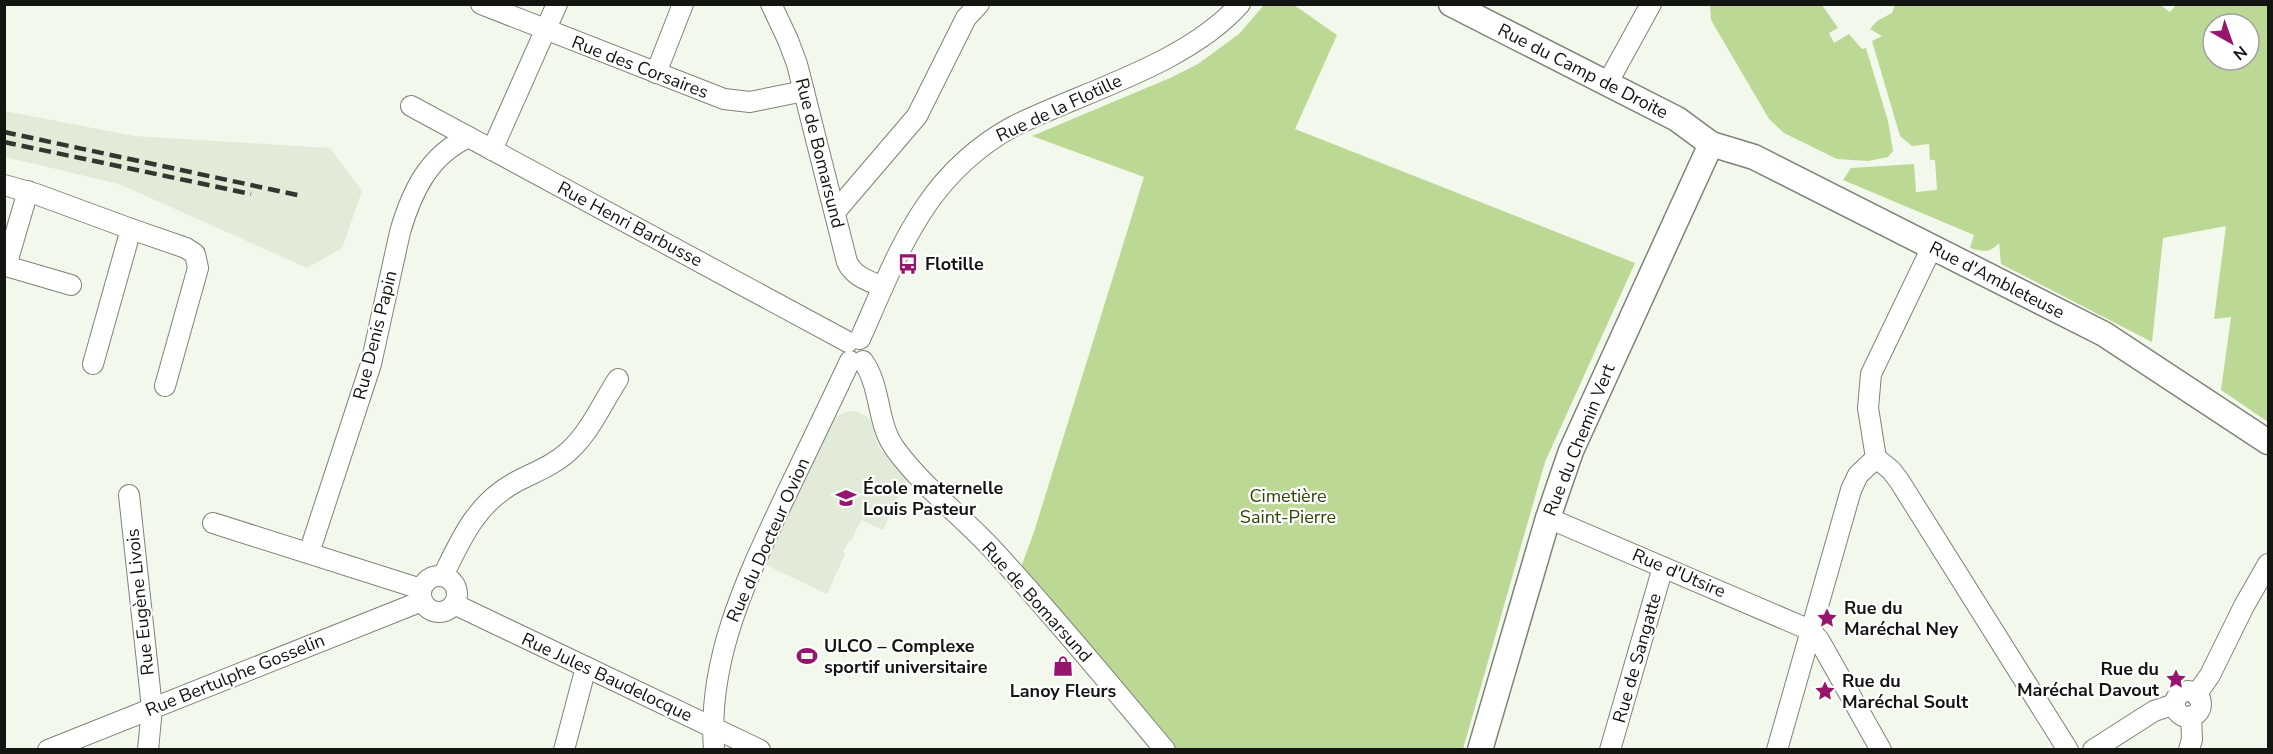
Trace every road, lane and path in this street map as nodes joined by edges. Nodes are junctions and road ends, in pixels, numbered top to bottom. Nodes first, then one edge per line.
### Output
1 (481, 4) edge
2 (557, 4) edge
3 (683, 4) edge
4 (771, 4) edge
5 (979, 4) edge
6 (1240, 4) edge
7 (1651, 4) edge
8 (1459, 6) edge
9 (546, 30) junction
10 (656, 73) junction
11 (1608, 84) junction
12 (804, 91) junction
13 (411, 106) dead end
14 (469, 137) junction
15 (1711, 144) junction
16 (492, 150) junction
17 (4, 185) edge
18 (28, 191) junction
19 (835, 212) junction
20 (131, 230) junction
21 (1932, 247) junction
22 (71, 285) dead end
23 (883, 287) junction
24 (855, 351) junction
25 (93, 364) dead end
26 (618, 379) dead end
27 (165, 386) dead end
28 (2268, 442) edge
29 (1876, 458) junction
30 (148, 501) dead end
31 (1548, 518) junction
32 (213, 523) dead end
33 (309, 554) junction
34 (2268, 564) edge
35 (1663, 567) junction
36 (443, 576) junction
37 (421, 595) junction
38 (454, 604) junction
39 (1810, 630) junction
40 (586, 667) junction
41 (152, 708) junction
42 (2183, 710) junction
43 (713, 727) junction
44 (48, 750) edge
45 (148, 750) edge
46 (564, 750) edge
47 (714, 750) edge
48 (760, 750) edge
49 (1165, 750) edge
50 (1480, 750) edge
51 (1610, 750) edge
52 (1777, 750) edge
53 (1881, 750) edge
54 (2068, 750) edge
55 (2092, 750) edge
56 (2189, 750) edge

1 - 9 street, Rue des Corsaires
2 - 9 street
3 - 10 street
4 - 12 street, Rue de Bomarsund
5 - 19 street
6 - 23 street, Rue de la Flotille
7 - 11 street
8 - 11 street, Rue du Camp de Droite
9 - 10 street, Rue des Corsaires
9 - 16 street
10 - 12 street, Rue des Corsaires
11 - 15 street, Rue du Camp de Droite
12 - 19 street, Rue de Bomarsund
13 - 14 street, Rue Henri Barbusse
14 - 16 street, Rue Henri Barbusse
14 - 33 street, Rue Denis Papin
15 - 21 street, Rue d'Ambleteuse
15 - 31 street, Rue du Chemin Vert
16 - 24 street, Rue Henri Barbusse
17 - 18 street
18 - 20 street
18 - 22 street
19 - 23 street, Rue de Bomarsund
20 - 25 street
20 - 27 street
21 - 28 street, Rue d'Ambleteuse
21 - 29 street
23 - 24 street, Rue de la Flotille
24 - 43 street, Rue du Docteur Ovion
24 - 49 street, Rue de Bomarsund
26 - 36 street
29 - 39 street
29 - 54 street
30 - 41 street, Rue Eugène Livois
31 - 35 street, Rue d'Utsire
31 - 50 street, Rue du Chemin Vert
32 - 33 street
33 - 37 street
34 - 42 street
35 - 39 street, Rue d'Utsire
35 - 51 street, Rue de Sangatte
36 - 37 street
36 - 38 street
37 - 38 street
37 - 41 street, Rue Bertulphe Gosselin
38 - 40 street, Rue Jules Baudelocque
39 - 52 street
39 - 53 street
40 - 43 street, Rue Jules Baudelocque
40 - 46 street
41 - 44 street, Rue Bertulphe Gosselin
41 - 45 street, Rue Eugène Livois
42 - 55 street
42 - 56 street
43 - 47 street, Rue du Docteur Ovion
43 - 48 street, Rue Jules Baudelocque

